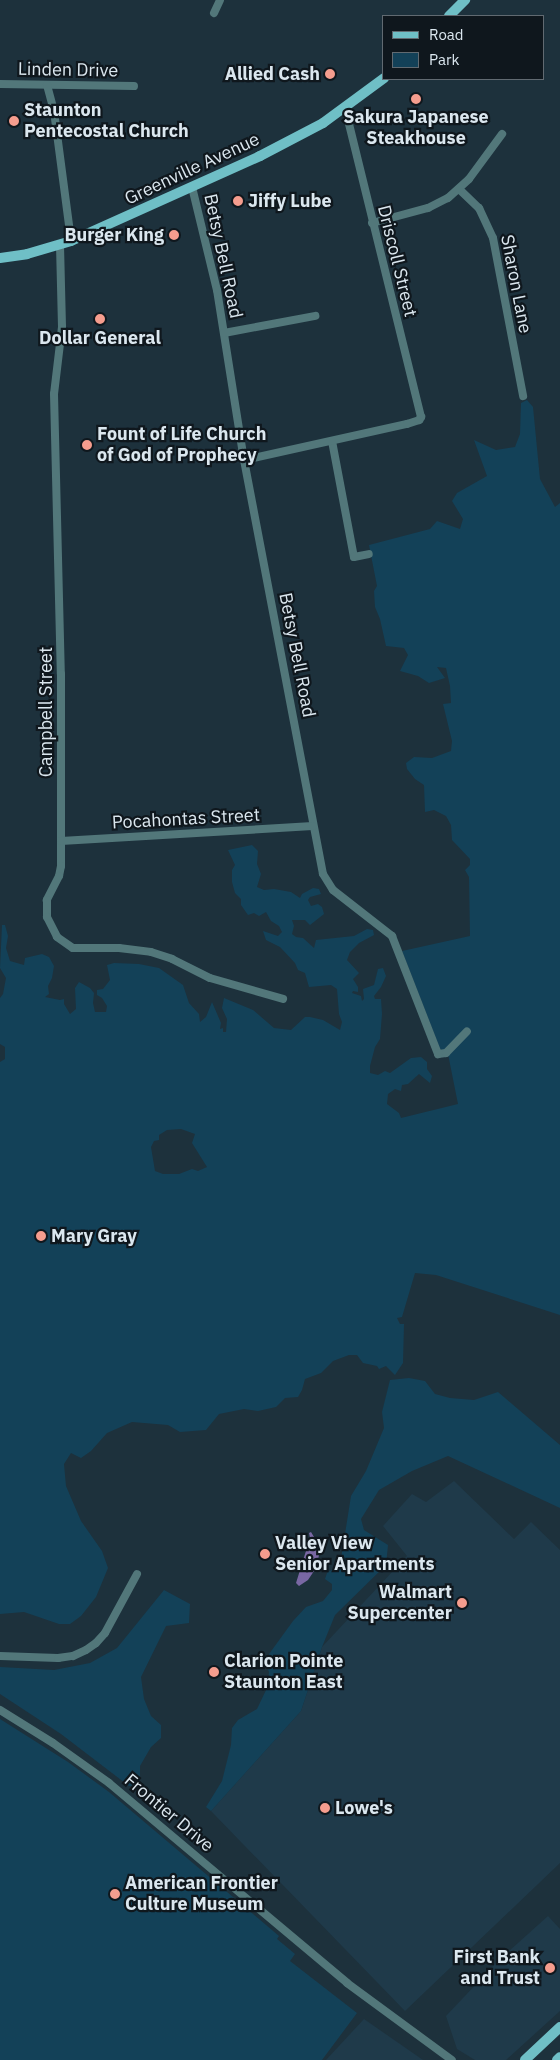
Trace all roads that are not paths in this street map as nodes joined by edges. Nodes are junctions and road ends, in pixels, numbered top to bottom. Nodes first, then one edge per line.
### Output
1 (220, 0) edge
2 (465, 0) edge
3 (214, 14) dead end
4 (450, 15) edge
5 (382, 80) edge
6 (0, 84) edge
7 (48, 85) junction
8 (134, 86) dead end
9 (345, 108) junction
10 (502, 134) dead end
11 (192, 187) junction
12 (459, 189) junction
13 (372, 222) junction
14 (71, 241) junction
15 (60, 245) junction
16 (0, 258) edge
17 (315, 316) dead end
18 (224, 333) junction
19 (523, 396) dead end
20 (332, 441) junction
21 (244, 460) junction
22 (369, 554) dead end
23 (313, 826) junction
24 (61, 841) junction
25 (282, 999) dead end
26 (467, 1031) dead end
27 (137, 1574) dead end
28 (0, 1656) edge
29 (0, 1710) edge
30 (560, 2027) edge
31 (560, 2057) edge
32 (452, 2060) edge
33 (525, 2060) edge
34 (557, 2060) edge

1 - 3 street
2 - 4 main road
5 - 9 main road, Greenville Avenue
6 - 7 street, Linden Drive
7 - 8 street, Linden Drive
7 - 14 street
9 - 11 main road, Greenville Avenue
9 - 13 street, Driscoll Street
10 - 12 street
11 - 14 main road, Greenville Avenue
11 - 18 street, Betsy Bell Road
12 - 13 street
12 - 19 street, Sharon Lane
13 - 20 street, Driscoll Street
14 - 15 main road, Greenville Avenue
15 - 16 main road, Greenville Avenue
15 - 24 street, Campbell Street
17 - 18 street
18 - 21 street, Betsy Bell Road
20 - 21 street
20 - 22 street
21 - 23 street, Betsy Bell Road
23 - 24 street, Pocahontas Street
23 - 26 street, Betsy Bell Road
24 - 25 street, Campbell Street
27 - 28 street
29 - 32 street, Frontier Drive
30 - 33 main road
31 - 34 main road

